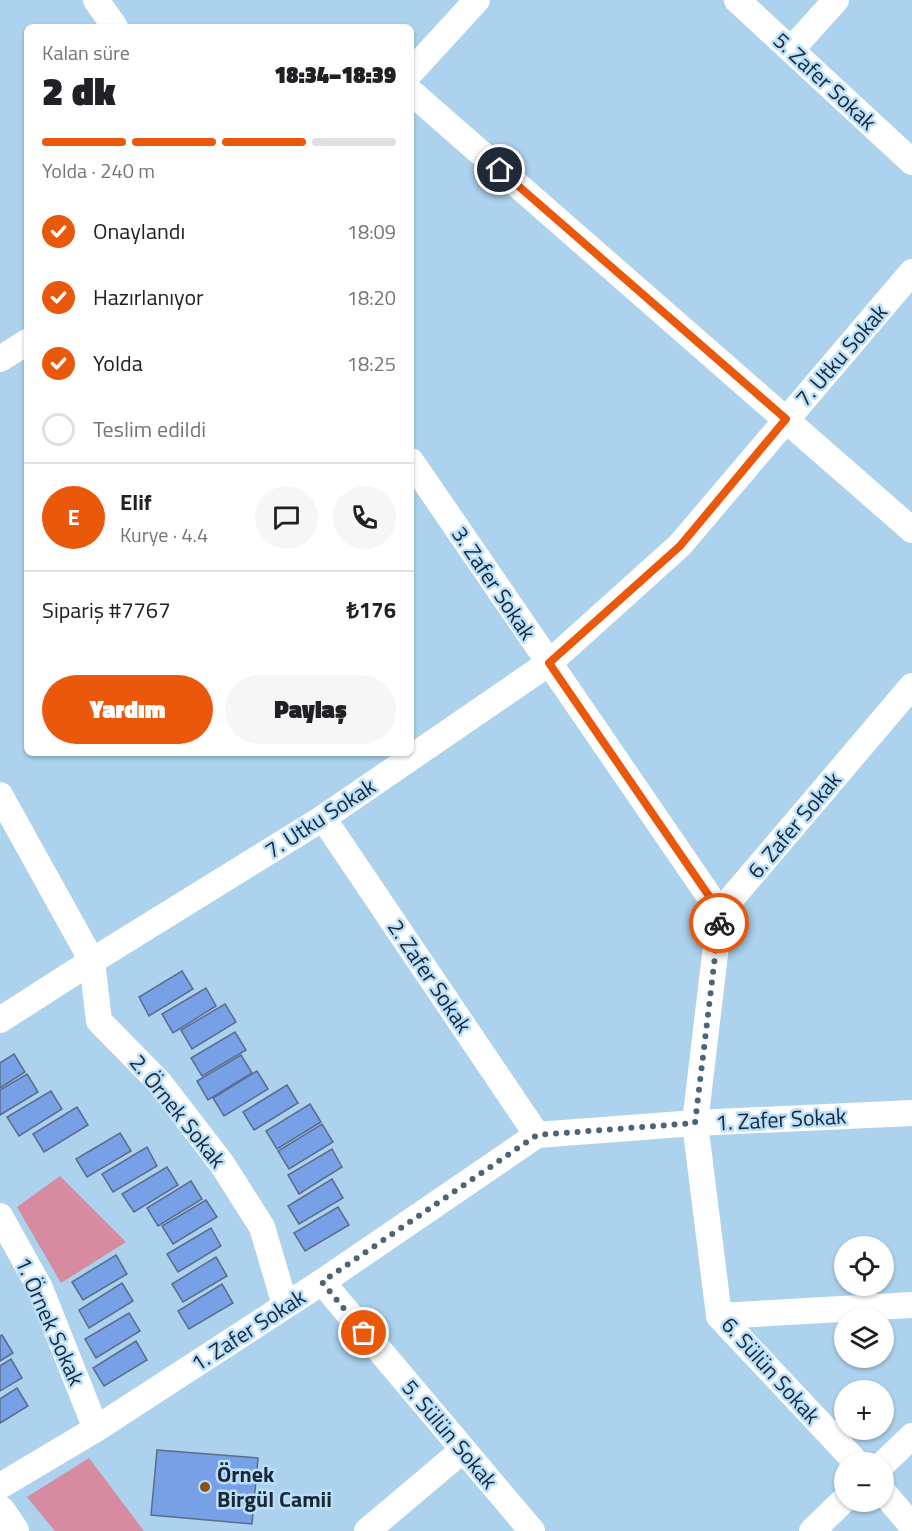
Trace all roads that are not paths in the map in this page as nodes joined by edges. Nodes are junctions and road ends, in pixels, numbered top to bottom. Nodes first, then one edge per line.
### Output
1 (477, 0) edge
2 (737, 0) edge
3 (836, 0) edge
4 (100, 2) edge
5 (113, 24) edge
6 (791, 50) junction
7 (414, 69) edge
8 (414, 95) edge
9 (912, 162) edge
10 (912, 272) edge
11 (786, 419) junction
12 (414, 465) edge
13 (912, 530) edge
14 (549, 663) junction
15 (912, 686) edge
16 (413, 756) edge
17 (414, 756) edge
18 (0, 795) edge
19 (323, 818) junction
20 (720, 912) junction
21 (92, 961) junction
22 (0, 1020) edge
23 (912, 1113) edge
24 (695, 1123) junction
25 (537, 1135) junction
26 (0, 1216) edge
27 (322, 1282) junction
28 (285, 1305) junction
29 (912, 1305) edge
30 (719, 1316) junction
31 (96, 1429) junction
32 (912, 1436) edge
33 (463, 1450) junction
34 (847, 1452) edge
35 (894, 1453) edge
36 (0, 1486) edge
37 (894, 1505) edge
38 (834, 1510) edge
39 (0, 1512) edge
40 (912, 1526) edge
41 (13, 1531) edge
42 (367, 1531) edge
43 (532, 1531) edge
44 (812, 1531) edge

1 - 7 street
2 - 6 street, 5. Zafer Sokak
3 - 6 street
4 - 5 street
6 - 9 street, 5. Zafer Sokak
8 - 11 street
10 - 11 street, 7. Utku Sokak
11 - 13 street
11 - 14 street, 7. Utku Sokak
12 - 14 street, 3. Zafer Sokak
14 - 17 street, 7. Utku Sokak
14 - 20 street, 3. Zafer Sokak
15 - 20 street, 6. Zafer Sokak
16 - 19 street, 7. Utku Sokak
18 - 21 street, 2. Örnek Sokak
19 - 21 street, 7. Utku Sokak
19 - 25 street, 2. Zafer Sokak
20 - 24 street
21 - 22 street, 7. Utku Sokak
21 - 28 street, 2. Örnek Sokak
23 - 24 street, 1. Zafer Sokak
24 - 25 street, 1. Zafer Sokak
24 - 30 street, 6. Sülün Sokak
25 - 27 street, 1. Zafer Sokak
26 - 31 street, 1. Örnek Sokak
27 - 28 street, 1. Zafer Sokak
27 - 33 street, 5. Sülün Sokak
28 - 31 street, 1. Zafer Sokak
29 - 30 street
30 - 34 street, 6. Sülün Sokak
31 - 36 street, 1. Zafer Sokak
32 - 35 street
33 - 42 street
33 - 43 street, 5. Sülün Sokak
37 - 40 street
38 - 44 street
39 - 41 street

